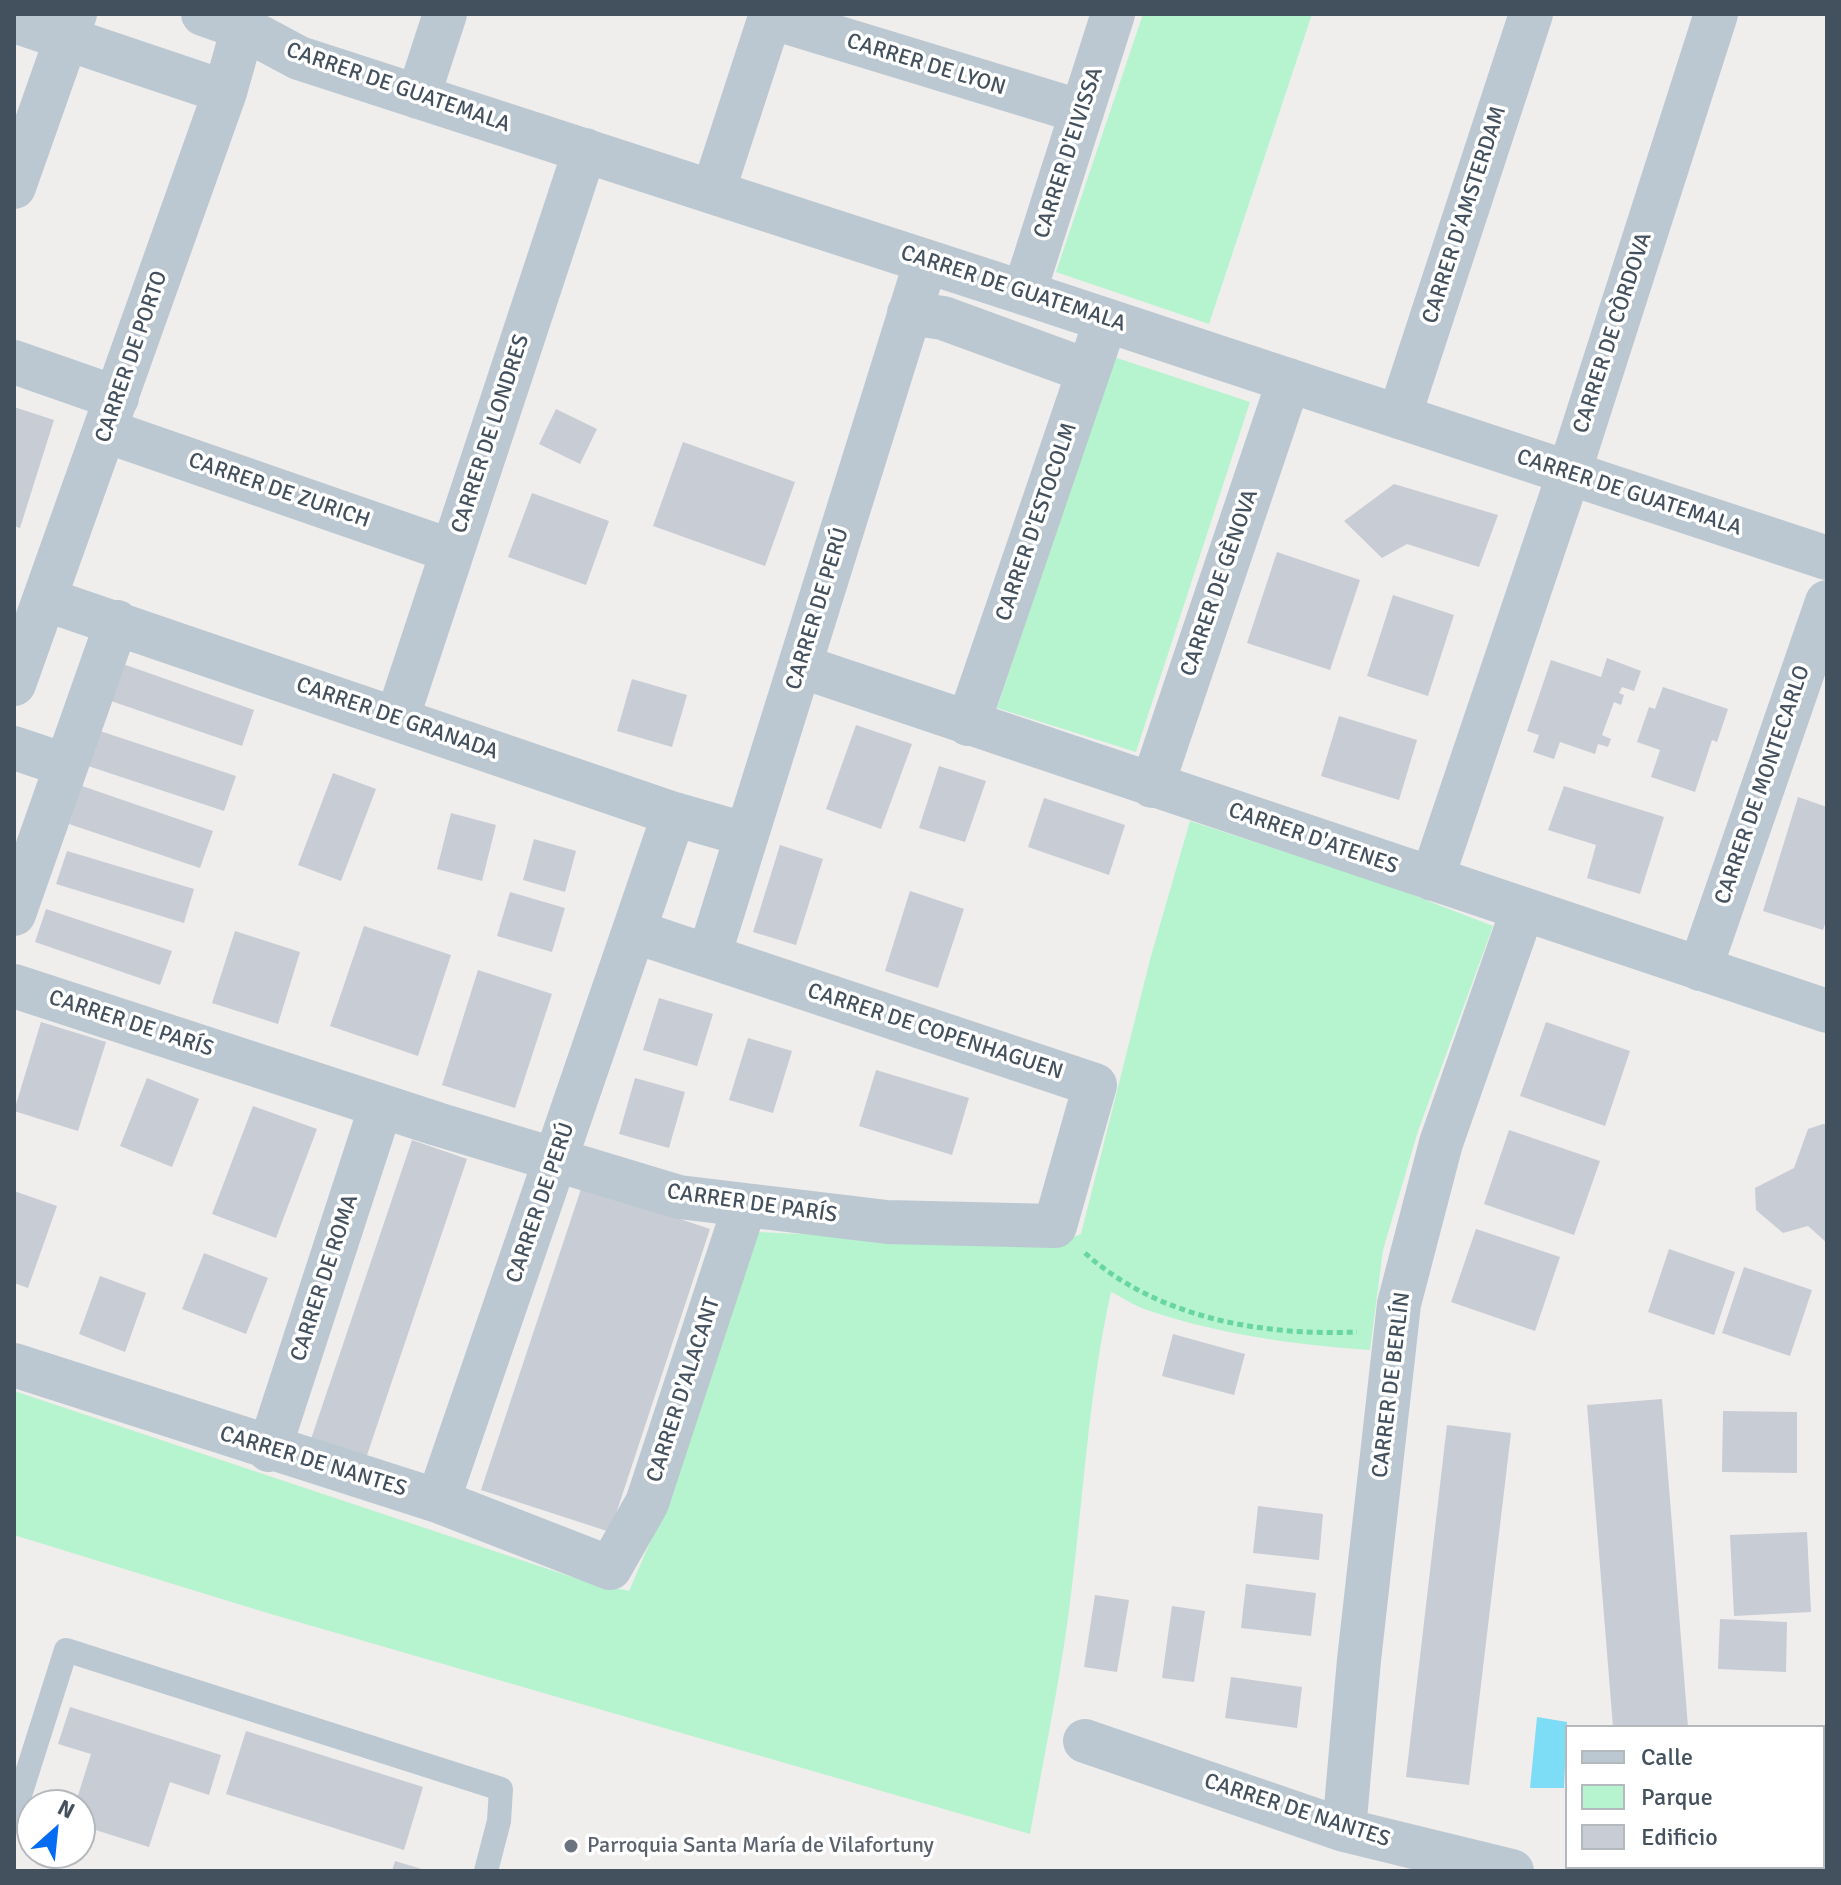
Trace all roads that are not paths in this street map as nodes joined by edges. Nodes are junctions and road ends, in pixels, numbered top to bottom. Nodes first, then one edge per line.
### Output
1 (445, 14) edge
2 (1113, 14) edge
3 (1531, 14) edge
4 (1716, 14) edge
5 (771, 16) edge
6 (14, 21) edge
7 (223, 21) edge
8 (71, 25) edge
9 (225, 92) junction
10 (418, 97) junction
11 (1082, 112) junction
12 (585, 150) junction
13 (14, 187) edge
14 (713, 192) junction
15 (926, 261) junction
16 (1024, 293) junction
17 (909, 313) junction
18 (1106, 320) junction
19 (14, 362) edge
20 (1088, 371) junction
21 (1289, 380) junction
22 (112, 414) junction
23 (1399, 417) junction
24 (1569, 473) junction
25 (452, 551) junction
26 (1827, 558) edge
27 (47, 600) junction
28 (1827, 602) edge
29 (117, 622) junction
30 (800, 666) junction
31 (14, 684) edge
32 (397, 719) junction
33 (968, 724) junction
34 (14, 748) edge
35 (65, 765) junction
36 (1152, 786) junction
37 (674, 814) junction
38 (747, 835) junction
39 (1432, 879) junction
40 (1523, 909) junction
41 (14, 914) edge
42 (636, 932) junction
43 (709, 956) junction
44 (1700, 969) junction
45 (14, 986) edge
46 (1827, 1011) edge
47 (381, 1106) junction
48 (556, 1160) junction
49 (745, 1205) junction
50 (1055, 1226) joint
51 (14, 1365) edge
52 (269, 1450) junction
53 (438, 1501) junction
54 (610, 1568) joint
55 (1085, 1741) dead end
56 (14, 1814) edge
57 (1344, 1830) junction
58 (486, 1871) edge
59 (1512, 1871) edge

1 - 10 street
2 - 11 street, CARRER D'EIVISSA
3 - 23 street, CARRER D'AMSTERDAM
4 - 24 street, CARRER DE CÒRDOVA
5 - 11 street, CARRER DE LYON
5 - 14 street
6 - 8 street
7 - 9 street, CARRER DE PORTO
7 - 10 street, CARRER DE GUATEMALA
8 - 9 street
8 - 13 street
9 - 22 street, CARRER DE PORTO
10 - 12 street, CARRER DE GUATEMALA
11 - 16 street, CARRER D'EIVISSA
12 - 14 street, CARRER DE GUATEMALA
12 - 25 street, CARRER DE LONDRES
14 - 15 street, CARRER DE GUATEMALA
15 - 16 street, CARRER DE GUATEMALA
15 - 17 street, CARRER DE PERÚ
16 - 18 street, CARRER DE GUATEMALA
17 - 20 street
17 - 30 street, CARRER DE PERÚ
18 - 20 street, CARRER D'ESTOCOLM
18 - 21 street, CARRER DE GUATEMALA
19 - 22 street, CARRER DE ZURICH
20 - 33 street, CARRER D'ESTOCOLM
21 - 23 street, CARRER DE GUATEMALA
21 - 36 street, CARRER DE GÈNOVA
22 - 25 street, CARRER DE ZURICH
22 - 27 street, CARRER DE PORTO
23 - 24 street, CARRER DE GUATEMALA
24 - 26 street, CARRER DE GUATEMALA
24 - 39 street, CARRER DE CÒRDOVA
25 - 32 street, CARRER DE LONDRES
27 - 29 street, CARRER DE GRANADA
27 - 31 street, CARRER DE PORTO
28 - 44 street, CARRER DE MONTECARLO
29 - 32 street, CARRER DE GRANADA
29 - 35 street
30 - 33 street, CARRER D'ATENES
30 - 38 street, CARRER DE PERÚ
32 - 37 street, CARRER DE GRANADA
33 - 36 street, CARRER D'ATENES
34 - 35 street
35 - 41 street
36 - 39 street, CARRER D'ATENES
37 - 38 street, CARRER DE GRANADA
37 - 42 street, CARRER DE PERÚ
38 - 43 street, CARRER DE PERÚ
39 - 40 street, CARRER D'ATENES
40 - 44 street, CARRER D'ATENES
40 - 57 street, CARRER DE BERLÍN
42 - 43 street, CARRER DE COPENHAGUEN
42 - 48 street, CARRER DE PERÚ
43 - 50 street, CARRER DE COPENHAGUEN
44 - 46 street, CARRER D'ATENES
45 - 47 street, CARRER DE PARÍS
47 - 48 street, CARRER DE PARÍS
47 - 52 street, CARRER DE ROMA
48 - 49 street, CARRER DE PARÍS
48 - 53 street, CARRER DE PERÚ
49 - 50 street, CARRER DE PARÍS
49 - 54 street, CARRER D'ALACANT
51 - 52 street, CARRER DE NANTES
52 - 53 street, CARRER DE NANTES
53 - 54 street, CARRER DE NANTES
55 - 57 street, CARRER DE NANTES
56 - 58 lane
57 - 59 street, CARRER DE NANTES

